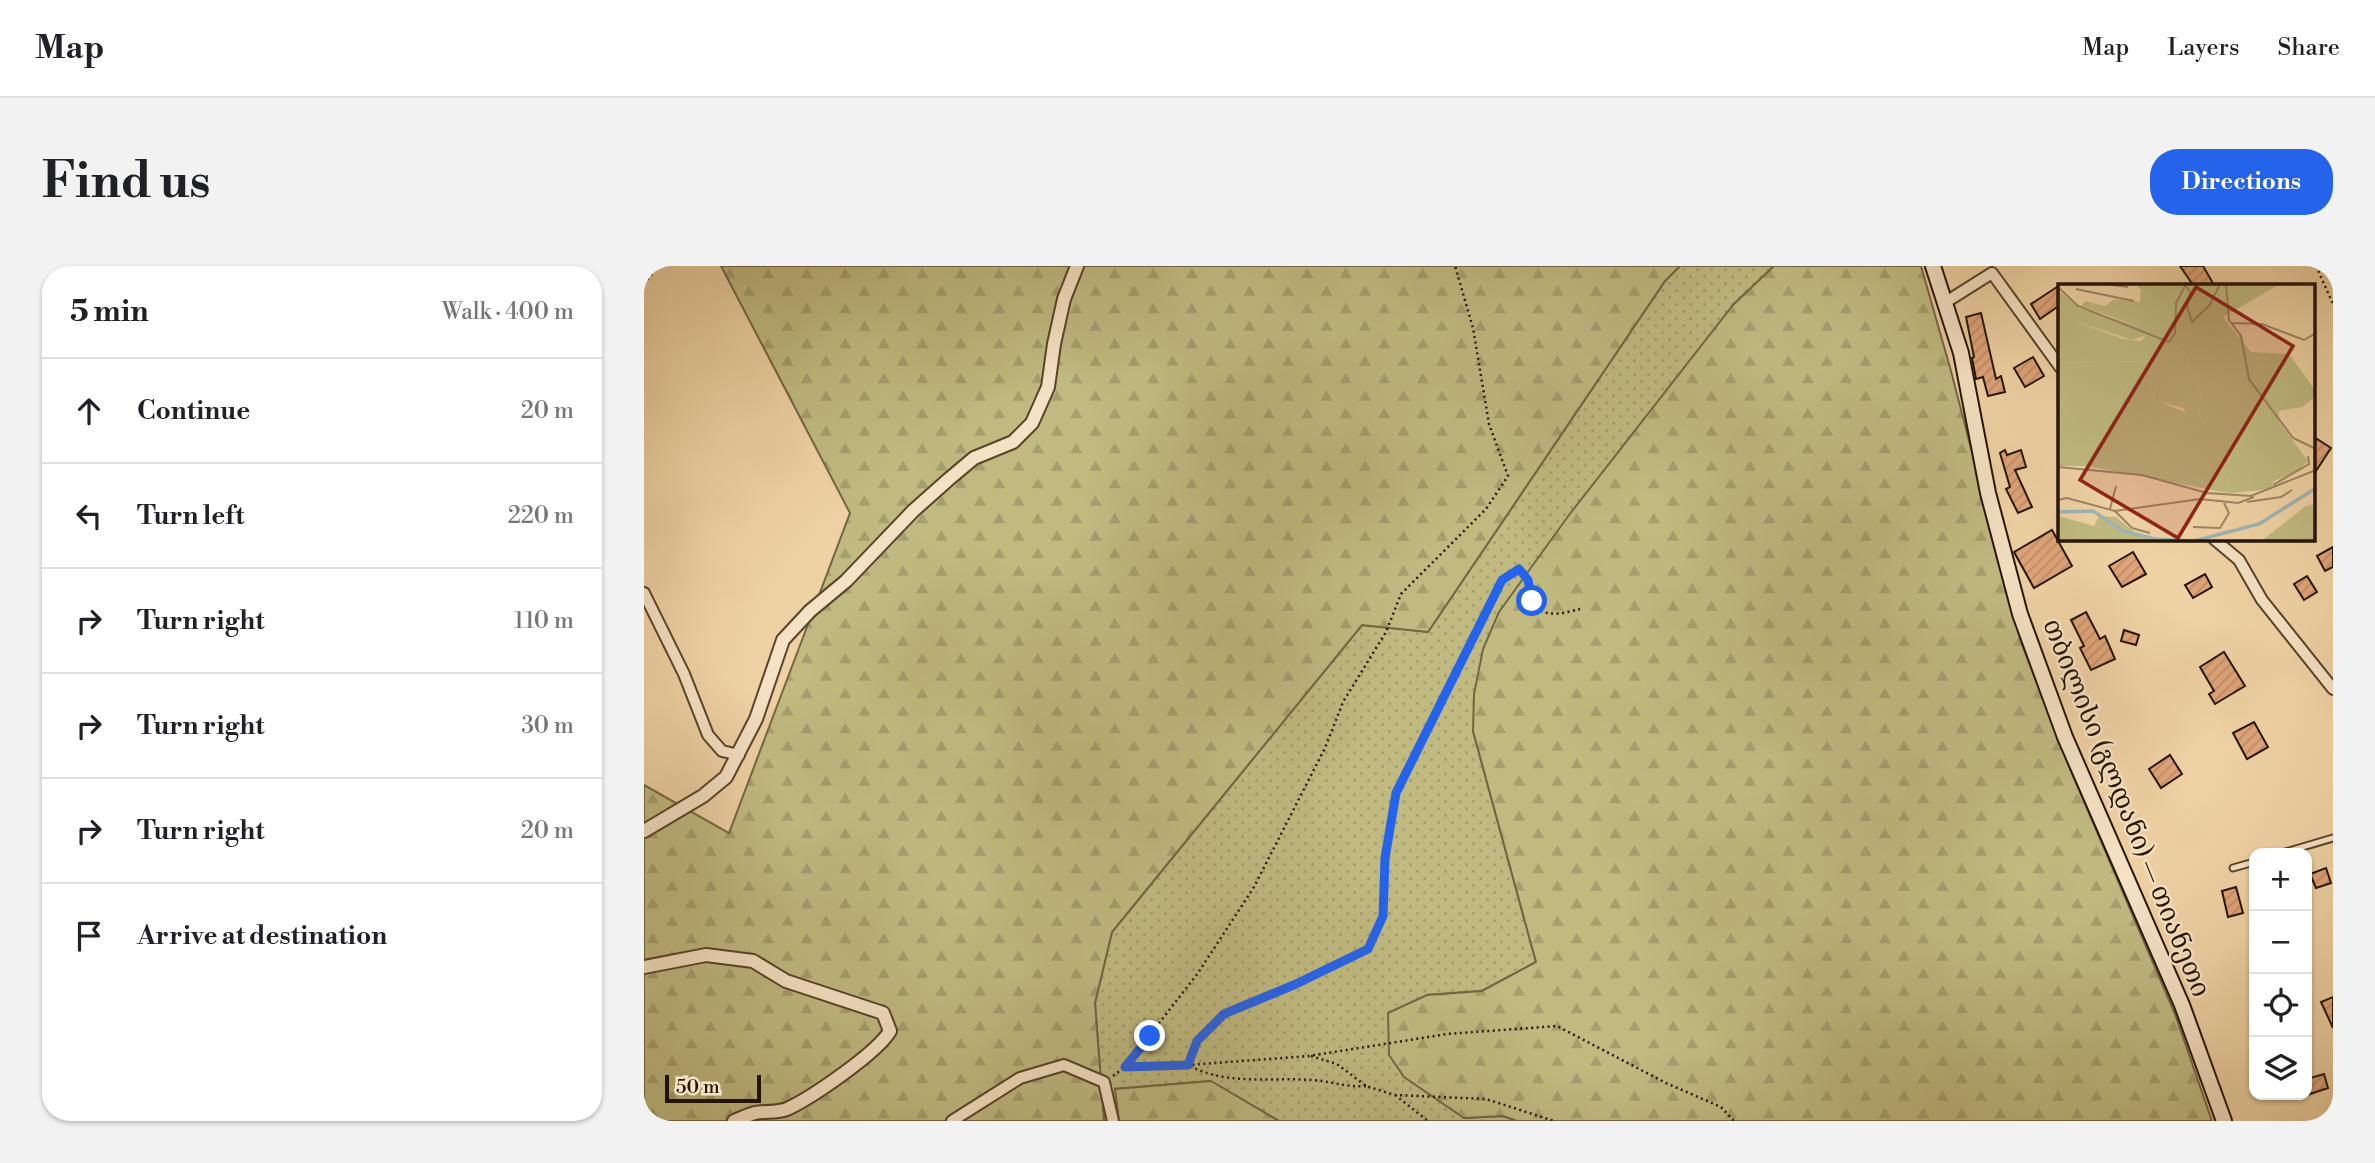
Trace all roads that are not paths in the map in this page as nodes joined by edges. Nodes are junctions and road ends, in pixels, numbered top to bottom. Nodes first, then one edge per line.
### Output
1 (1077, 266) edge
2 (1933, 266) edge
3 (1990, 270) edge
4 (1946, 302) junction
5 (2058, 364) edge
6 (2216, 541) edge
7 (644, 593) edge
8 (2333, 689) edge
9 (739, 755) junction
10 (644, 831) edge
11 (2333, 838) edge
12 (2299, 848) edge
13 (2249, 863) edge
14 (2233, 868) dead end
15 (644, 967) edge
16 (734, 1121) edge
17 (952, 1121) edge
18 (1113, 1121) edge
19 (2224, 1121) edge

1 - 9 street
2 - 4 main road, თბილისი (გლდანი) — თიანეთი
3 - 4 street
3 - 5 street
4 - 19 main road, თბილისი (გლდანი) — თიანეთი
6 - 8 street
7 - 9 street
9 - 10 street
11 - 12 lane
13 - 14 lane
15 - 16 street
17 - 18 street

